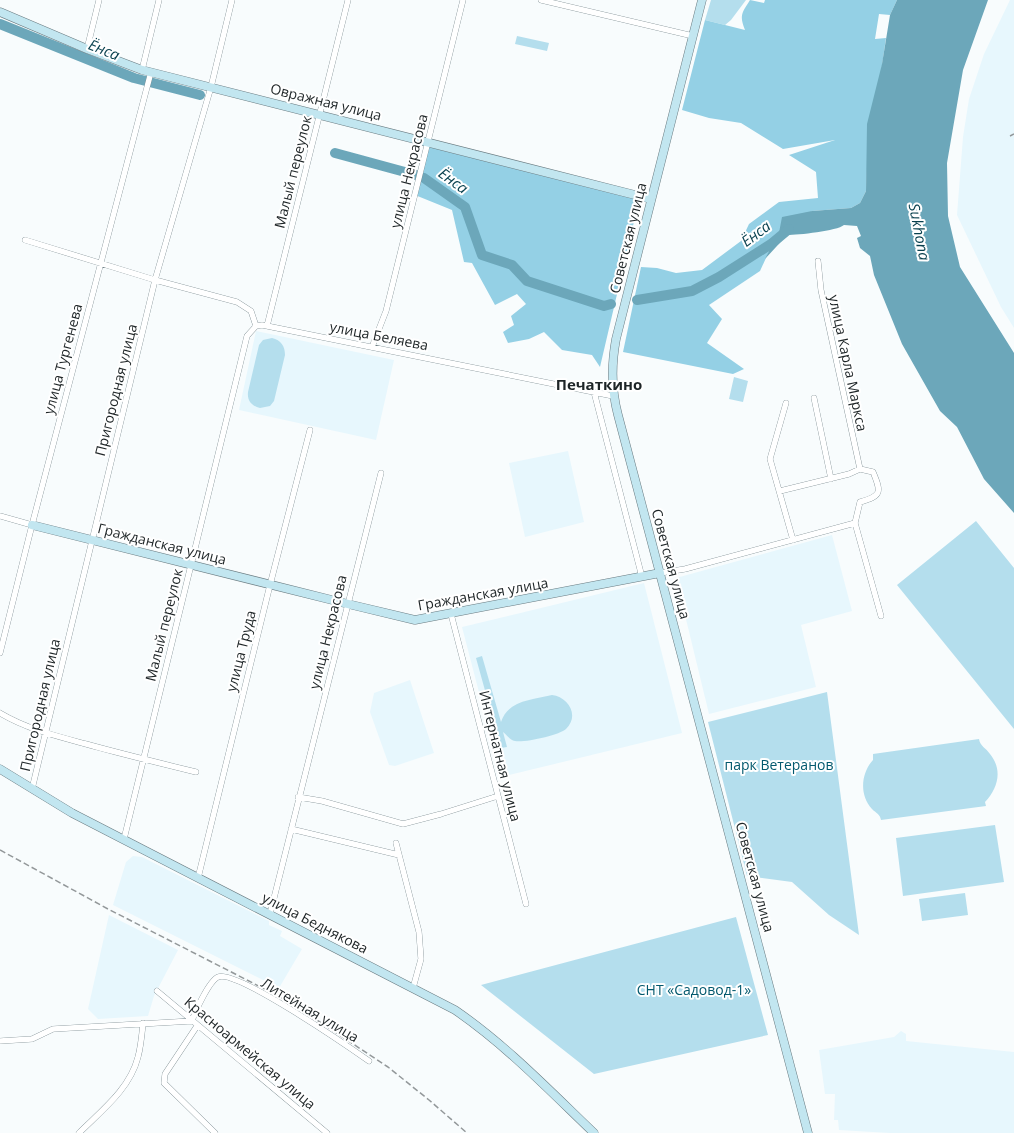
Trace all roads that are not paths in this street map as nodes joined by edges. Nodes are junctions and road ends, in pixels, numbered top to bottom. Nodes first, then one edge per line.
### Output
1 (99, 0) edge
2 (159, 0) edge
3 (232, 0) edge
4 (348, 0) edge
5 (464, 0) edge
6 (541, 0) edge
7 (702, 0) edge
8 (0, 12) edge
9 (693, 36) junction
10 (87, 49) junction
11 (142, 70) junction
12 (151, 72) junction
13 (211, 87) junction
14 (320, 114) junction
15 (428, 142) junction
16 (652, 199) junction
17 (25, 240) dead end
18 (818, 261) dead end
19 (100, 264) junction
20 (156, 280) junction
21 (256, 326) junction
22 (267, 326) junction
23 (372, 347) junction
24 (594, 392) junction
25 (613, 396) junction
26 (814, 398) dead end
27 (786, 403) dead end
28 (310, 430) dead end
29 (860, 470) junction
30 (381, 473) dead end
31 (832, 479) junction
32 (780, 491) junction
33 (0, 516) edge
34 (855, 523) junction
35 (32, 524) junction
36 (92, 540) junction
37 (792, 540) junction
38 (191, 565) junction
39 (660, 573) junction
40 (642, 577) junction
41 (270, 585) junction
42 (348, 604) junction
43 (451, 614) junction
44 (881, 616) dead end
45 (0, 653) edge
46 (0, 714) edge
47 (45, 733) junction
48 (142, 760) junction
49 (0, 769) edge
50 (196, 772) dead end
51 (32, 789) junction
52 (498, 796) junction
53 (298, 797) junction
54 (291, 829) junction
55 (124, 839) junction
56 (396, 843) dead end
57 (399, 855) junction
58 (198, 878) junction
59 (526, 904) dead end
60 (270, 914) junction
61 (413, 988) junction
62 (157, 991) dead end
63 (192, 1021) junction
64 (143, 1023) junction
65 (197, 1026) junction
66 (0, 1041) edge
67 (370, 1061) dead end
68 (79, 1133) edge
69 (215, 1133) edge
70 (327, 1133) edge
71 (594, 1133) edge
72 (808, 1133) edge

1 - 10 street
2 - 11 street
3 - 13 street, Пригородная улица
4 - 14 street, Малый переулок
5 - 15 street, улица Некрасова
6 - 9 street
7 - 9 street, Советская улица
8 - 10 street, Овражная улица
9 - 16 street, Советская улица
10 - 11 street, Овражная улица
11 - 12 street, Овражная улица
12 - 13 street, Овражная улица
12 - 19 street, улица Тургенева
13 - 14 street, Овражная улица
13 - 20 street, Пригородная улица
14 - 15 street, Овражная улица
14 - 22 street, Малый переулок
15 - 16 street, Овражная улица
15 - 23 street, улица Некрасова
16 - 25 street, Советская улица
17 - 19 street
18 - 29 street, улица Карла Маркса
19 - 20 street
19 - 35 street, улица Тургенева
20 - 21 street
20 - 36 street, Пригородная улица
21 - 22 street, улица Беляева
21 - 38 street, Малый переулок
22 - 23 street, улица Беляева
23 - 24 street, улица Беляева
24 - 25 street, улица Беляева
24 - 40 street
25 - 39 street, Советская улица
26 - 31 street
27 - 32 street
28 - 41 street, улица Труда
29 - 31 street
29 - 34 street
30 - 42 street, улица Некрасова
31 - 32 street
32 - 37 street
33 - 35 street, Гражданская улица
34 - 37 street, Гражданская улица
34 - 44 street
35 - 36 street, Гражданская улица
35 - 45 street, улица Тургенева
36 - 38 street, Гражданская улица
36 - 47 street, Пригородная улица
37 - 39 street, Гражданская улица
38 - 41 street, Гражданская улица
38 - 48 street, Малый переулок
39 - 40 street, Гражданская улица
39 - 72 street, Советская улица
40 - 43 street, Гражданская улица
41 - 42 street, Гражданская улица
41 - 58 street, улица Труда
42 - 43 street, Гражданская улица
42 - 53 street, улица Некрасова
43 - 52 street, Интернатная улица
46 - 47 street
47 - 48 street
47 - 51 street, Пригородная улица
48 - 50 street
48 - 55 street, Малый переулок
49 - 51 street, улица Беднякова
51 - 55 street, улица Беднякова
52 - 53 street
52 - 59 street, Интернатная улица
53 - 54 street, улица Некрасова
54 - 57 street
54 - 60 street, улица Некрасова
55 - 58 street, улица Беднякова
56 - 57 street
57 - 61 street
58 - 60 street, улица Беднякова
60 - 61 street, улица Беднякова
61 - 71 street, улица Беднякова
62 - 63 street, Красноармейская улица
63 - 64 street
63 - 65 street, Красноармейская улица
63 - 67 street, Литейная улица
64 - 66 street
64 - 68 street
65 - 69 street
65 - 70 street, Красноармейская улица

